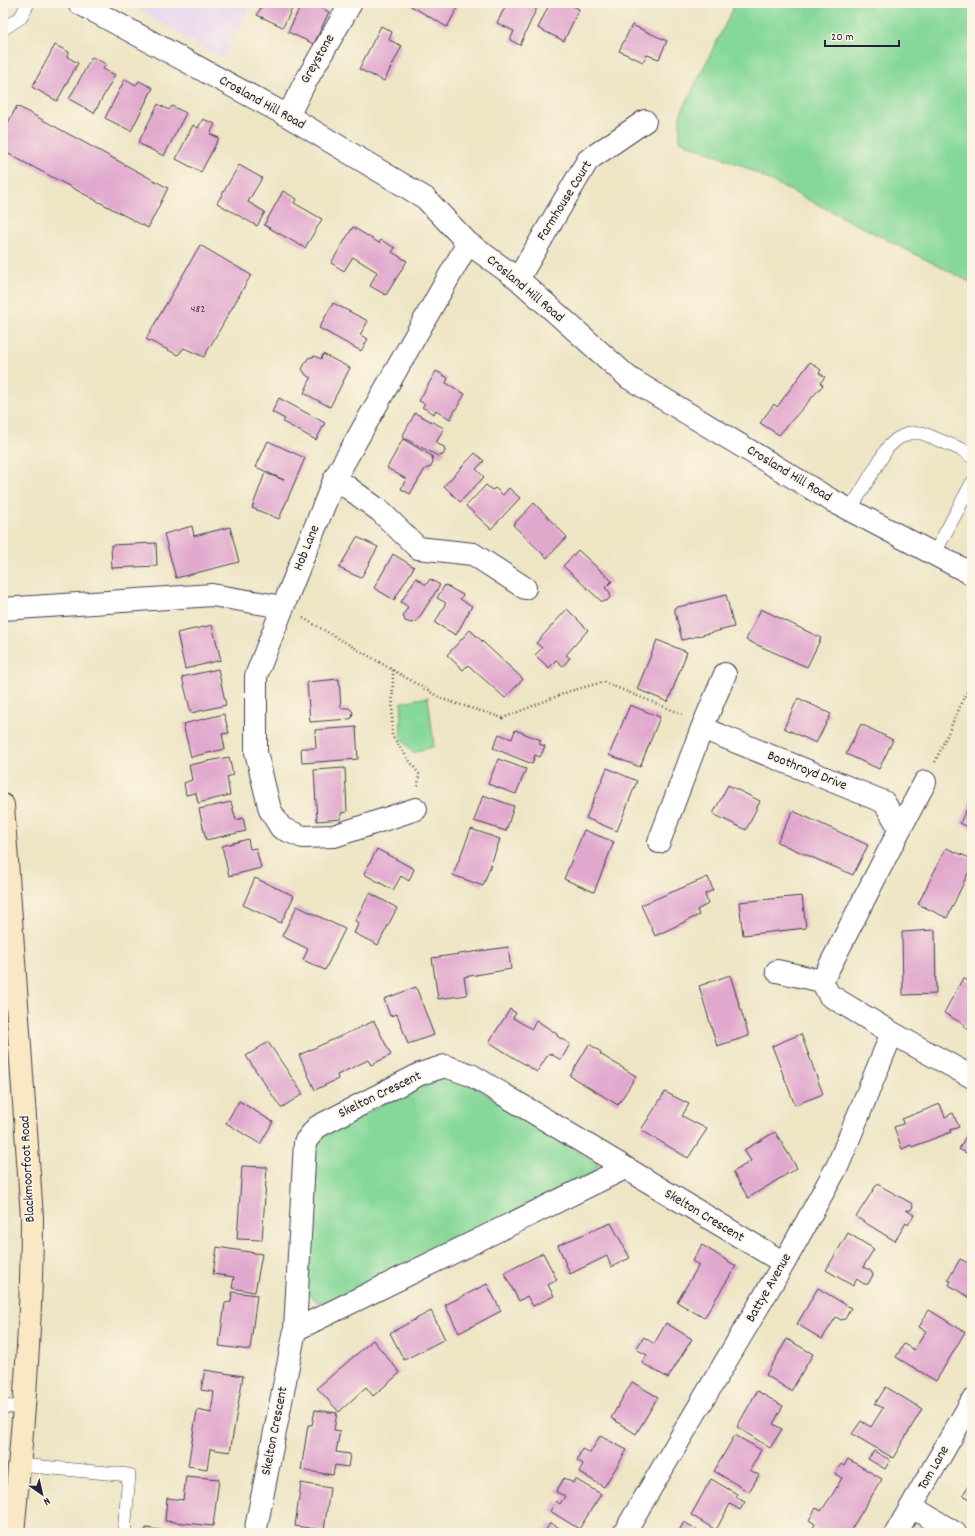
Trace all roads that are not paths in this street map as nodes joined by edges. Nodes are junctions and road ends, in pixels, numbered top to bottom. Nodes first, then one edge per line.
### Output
1 (28, 3) edge
2 (79, 3) edge
3 (351, 3) edge
4 (3, 29) edge
5 (288, 116) junction
6 (645, 121) dead end
7 (468, 243) junction
8 (518, 279) junction
9 (972, 456) edge
10 (335, 478) junction
11 (972, 483) edge
12 (850, 510) junction
13 (934, 554) junction
14 (972, 574) edge
15 (525, 588) dead end
16 (283, 607) junction
17 (3, 609) edge
18 (725, 674) dead end
19 (702, 728) junction
20 (925, 782) road end
21 (3, 805) edge
22 (416, 809) road end
23 (900, 829) junction
24 (659, 842) dead end
25 (777, 971) dead end
26 (822, 981) junction
27 (892, 1033) junction
28 (972, 1077) edge
29 (625, 1168) junction
30 (784, 1263) junction
31 (295, 1330) junction
32 (972, 1401) edge
33 (13, 1407) edge
34 (20, 1465) junction
35 (912, 1507) junction
36 (13, 1533) edge
37 (124, 1533) edge
38 (256, 1533) edge
39 (624, 1533) edge
40 (896, 1533) edge
41 (955, 1533) edge

1 - 4 lane
2 - 5 street, Crosland Hill Road
3 - 5 street, Greystone
5 - 7 street, Crosland Hill Road
6 - 8 street, Farmhouse Court
7 - 8 street, Crosland Hill Road
7 - 10 street, Hob Lane
8 - 12 street, Crosland Hill Road
9 - 12 lane
10 - 15 street
10 - 16 street, Hob Lane
11 - 13 lane
12 - 13 street, Crosland Hill Road
13 - 14 street, Crosland Hill Road
16 - 17 street
16 - 22 street, Hob Lane
18 - 19 street
19 - 23 street, Boothroyd Drive
19 - 24 street
20 - 23 street
21 - 33 street, Blackmoorfoot Road
23 - 26 street
25 - 26 street
26 - 27 street
27 - 28 street
27 - 30 street, Battye Avenue
29 - 30 street, Skelton Crescent
29 - 31 street
29 - 31 street, Skelton Crescent
30 - 39 street, Battye Avenue
31 - 38 street, Skelton Crescent
32 - 35 street, Tom Lane
33 - 34 street, Blackmoorfoot Road
34 - 36 street, Blackmoorfoot Road
34 - 37 lane
35 - 40 street, Tom Lane
35 - 41 street

